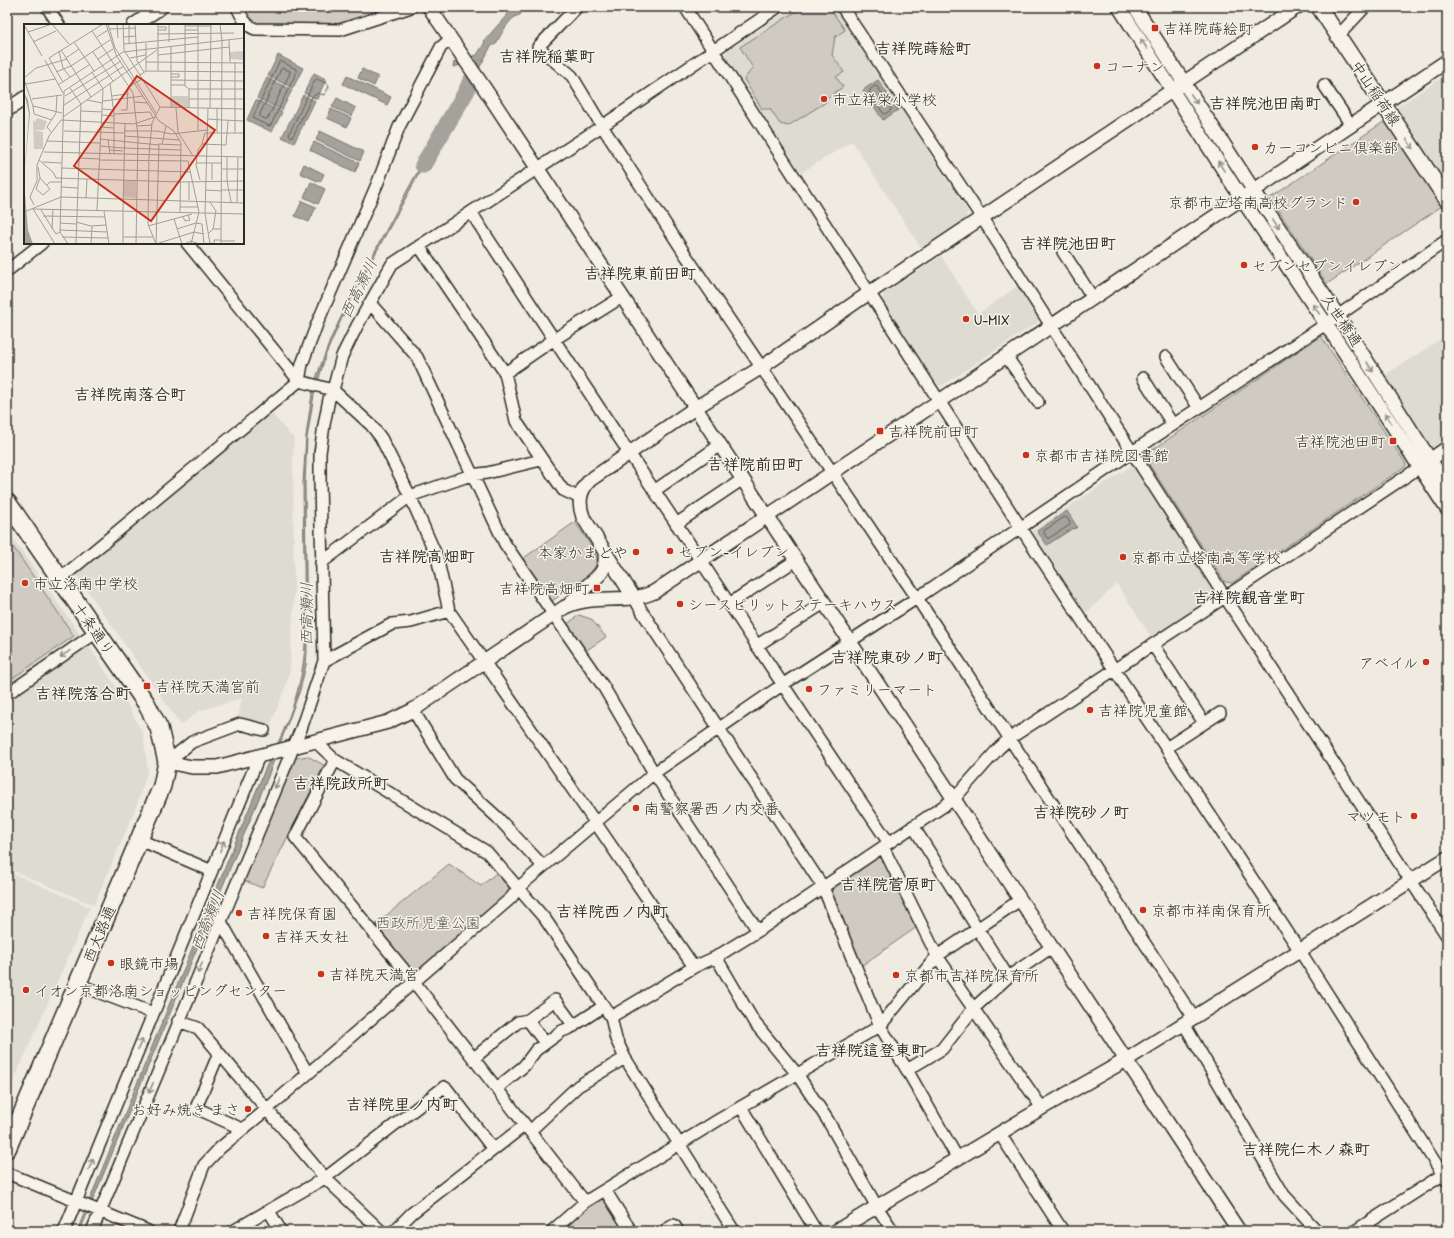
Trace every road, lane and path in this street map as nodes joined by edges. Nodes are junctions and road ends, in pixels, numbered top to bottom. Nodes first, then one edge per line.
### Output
1 (47, 7) edge
2 (161, 7) edge
3 (237, 7) edge
4 (411, 7) edge
5 (429, 7) edge
6 (577, 7) edge
7 (684, 7) edge
8 (778, 7) edge
9 (842, 7) edge
10 (1120, 7) edge
11 (1135, 7) edge
12 (1297, 7) edge
13 (1319, 7) edge
14 (1365, 7) edge
15 (59, 24) edge
16 (136, 24) edge
17 (246, 28) edge
18 (1338, 36) junction
19 (451, 39) junction
20 (713, 51) junction
21 (1447, 61) edge
22 (1324, 85) dead end
23 (1179, 86) junction
24 (24, 99) edge
25 (1383, 104) junction
26 (7, 110) edge
27 (1351, 125) junction
28 (602, 126) junction
29 (537, 168) junction
30 (1254, 191) junction
31 (1242, 199) junction
32 (1447, 200) edge
33 (471, 212) junction
34 (982, 218) junction
35 (1447, 240) edge
36 (41, 244) edge
37 (188, 244) edge
38 (419, 246) junction
39 (1063, 252) dead end
40 (7, 271) edge
41 (869, 293) junction
42 (622, 297) junction
43 (1093, 298) junction
44 (370, 303) junction
45 (1338, 316) junction
46 (1326, 324) junction
47 (1050, 326) junction
48 (553, 340) junction
49 (1006, 356) junction
50 (1166, 357) dead end
51 (762, 366) junction
52 (505, 373) junction
53 (1143, 378) dead end
54 (300, 382) junction
55 (331, 390) junction
56 (940, 401) junction
57 (1038, 402) dead end
58 (695, 408) junction
59 (1199, 408) junction
60 (1173, 425) junction
61 (720, 445) junction
62 (1447, 448) edge
63 (1132, 452) junction
64 (629, 453) junction
65 (541, 460) junction
66 (1425, 463) junction
67 (834, 472) junction
68 (471, 475) junction
69 (742, 479) junction
70 (1447, 486) edge
71 (654, 491) junction
72 (410, 496) junction
73 (580, 498) junction
74 (7, 502) edge
75 (1447, 509) edge
76 (767, 517) junction
77 (676, 524) junction
78 (1021, 528) junction
79 (605, 551) junction
80 (796, 560) junction
81 (701, 561) junction
82 (321, 563) junction
83 (60, 578) junction
84 (1225, 597) junction
85 (634, 598) junction
86 (917, 598) junction
87 (824, 603) junction
88 (729, 604) junction
89 (570, 605) junction
90 (449, 611) junction
91 (553, 614) junction
92 (97, 632) junction
93 (850, 642) junction
94 (1153, 645) junction
95 (756, 646) junction
96 (324, 661) junction
97 (484, 661) junction
98 (1114, 670) junction
99 (782, 686) junction
100 (7, 694) edge
101 (413, 710) junction
102 (1220, 712) dead end
103 (1204, 723) junction
104 (719, 729) junction
105 (264, 730) dead end
106 (1009, 739) junction
107 (316, 742) junction
108 (290, 748) junction
109 (1166, 748) junction
110 (261, 756) junction
111 (335, 760) junction
112 (167, 762) junction
113 (654, 772) junction
114 (954, 799) junction
115 (595, 822) junction
116 (913, 826) junction
117 (140, 840) junction
118 (886, 845) junction
119 (1447, 858) edge
120 (543, 866) junction
121 (212, 871) junction
122 (1412, 881) junction
123 (519, 887) junction
124 (823, 887) junction
125 (1020, 900) junction
126 (220, 920) junction
127 (977, 928) junction
128 (758, 930) junction
129 (1447, 936) edge
130 (1052, 947) junction
131 (1300, 951) junction
132 (937, 956) junction
133 (716, 957) junction
134 (694, 968) junction
135 (1008, 977) junction
136 (414, 982) junction
137 (77, 984) junction
138 (604, 1006) junction
139 (974, 1008) junction
140 (153, 1013) junction
141 (611, 1016) junction
142 (528, 1020) junction
143 (178, 1021) junction
144 (1189, 1021) junction
145 (574, 1026) junction
146 (880, 1026) junction
147 (545, 1043) junction
148 (219, 1053) junction
149 (474, 1058) junction
150 (625, 1058) junction
151 (1126, 1060) junction
152 (907, 1070) junction
153 (308, 1074) junction
154 (797, 1074) junction
155 (497, 1088) junction
156 (741, 1107) junction
157 (1042, 1108) junction
158 (266, 1110) junction
159 (528, 1128) junction
160 (242, 1129) junction
161 (1000, 1134) junction
162 (679, 1144) junction
163 (7, 1149) edge
164 (493, 1149) junction
165 (958, 1159) junction
166 (7, 1173) edge
167 (1446, 1176) edge
168 (325, 1178) junction
169 (605, 1190) junction
170 (76, 1201) junction
171 (585, 1202) junction
172 (877, 1207) junction
173 (100, 1210) junction
174 (269, 1211) junction
175 (64, 1231) edge
176 (92, 1231) edge
177 (148, 1231) edge
178 (179, 1231) edge
179 (233, 1231) edge
180 (281, 1231) edge
181 (381, 1231) edge
182 (394, 1231) edge
183 (552, 1231) edge
184 (631, 1231) edge
185 (664, 1231) edge
186 (678, 1231) edge
187 (734, 1231) edge
188 (816, 1231) edge
189 (836, 1231) edge
190 (893, 1231) edge
191 (1063, 1231) edge
192 (1239, 1231) edge
193 (1317, 1231) edge
194 (1355, 1231) edge

1 - 15 street
2 - 16 street
3 - 17 street
4 - 17 street
5 - 19 street
6 - 28 street
7 - 20 street
8 - 20 street
9 - 34 street
23 -> 10 street, 久世橋通
11 - 23 street, 久世橋通
12 - 23 street
13 - 18 main road, 中山稲荷線
14 - 18 street
18 - 25 main road, 中山稲荷線
19 - 29 street
19 - 54 street
20 - 28 street
20 - 41 street
21 - 25 street
22 - 27 street
23 -> 30 street, 久世橋通
31 -> 23 street, 久世橋通
23 - 34 street
24 - 26 street
25 - 27 street
25 -> 32 main road, 中山稲荷線
27 - 30 street
28 - 29 street
28 - 51 street
29 - 33 street
29 - 42 street
30 - 31 street
30 -> 45 street, 久世橋通
31 - 43 street
46 -> 31 street, 久世橋通
33 - 38 street
33 - 48 street
34 - 41 street
34 - 47 street
35 - 45 street
36 - 40 street
37 - 54 street
38 - 44 street
38 - 52 street
39 - 43 street
41 - 51 street
41 - 56 street
42 - 48 street
42 - 58 street
43 - 47 street
44 - 55 street
44 - 68 street
45 - 46 street
45 -> 66 street, 久世橋通
46 - 59 street
66 -> 46 street, 久世橋通
47 - 49 street
47 - 63 street
48 - 52 street
48 - 64 street
49 - 56 street
49 - 57 street
50 - 59 street
51 - 58 street
51 - 67 street
52 - 65 street
53 - 60 street
54 - 55 street
54 - 83 street
55 - 72 street
55 - 82 street
56 - 67 street
56 - 78 street
58 - 61 street
58 - 64 street
59 - 60 street
60 - 63 street
61 - 69 street
61 - 71 street
62 - 66 street
63 - 78 street
63 - 84 street
64 - 71 street
64 - 73 street
65 - 68 street
65 - 73 street
66 - 70 street, 久世橋通
66 - 75 street, 久世橋通
66 - 84 street
67 - 76 street
67 - 86 street
68 - 72 street
68 - 91 street
69 - 76 street
69 - 77 street
71 - 77 street
72 - 82 street
72 - 90 street
73 - 79 street
74 - 83 main road, 十条通り
76 - 80 street
76 - 81 street
77 - 81 street
78 - 86 street
78 - 98 street
79 - 85 street
79 - 89 street
80 - 87 street
80 - 88 street
81 - 85 street
81 - 88 street
82 - 96 street
83 - 92 main road, 十条通り
84 - 94 street
84 - 122 street
85 - 89 street
85 - 104 street
86 - 93 street
86 - 106 street
87 - 93 street
87 - 95 street
88 - 95 street
89 - 91 street
90 - 96 street
90 - 97 street
91 - 97 street
91 - 113 street
92 -> 100 street
92 - 112 main road, 十条通り
93 - 99 street
93 - 114 street
94 - 98 street
94 - 103 street
95 - 99 street
96 - 108 street
97 - 101 street
97 - 115 street
98 - 106 street
98 - 109 street
99 - 104 street
99 - 118 street
101 - 107 street
101 - 120 street
102 - 103 street
103 - 109 street
104 - 113 street
104 - 124 street
105 - 112 street
106 - 114 street
106 - 144 street
107 - 108 street
107 - 111 street
108 - 110 street
108 -> 126 street
109 - 131 street
110 - 112 street
121 -> 110 street
111 - 123 street
111 - 136 street
112 - 117 main road, 西大路通
113 - 115 street
113 - 128 street
114 - 116 street
114 - 125 street
115 - 120 street
115 - 134 street
116 - 118 street
116 - 127 street
117 - 121 street
117 - 137 main road, 西大路通
118 - 124 street
118 - 132 street
119 - 122 street
120 - 123 street
121 - 140 street
122 - 129 street
122 - 131 street
123 - 136 street
123 - 138 street
124 - 128 street
124 - 146 street
125 - 127 street
125 - 130 street
126 -> 143 street
126 - 153 street
127 - 132 street
127 - 135 street
128 - 133 street
130 - 135 street
130 - 151 street
131 - 144 street
131 - 167 street
132 - 139 street
132 - 146 street
133 - 134 street
133 - 154 street
134 - 141 street
135 - 139 street
136 - 149 street
136 - 153 street
137 - 140 street
137 - 163 main road, 西大路通
138 - 141 street
138 - 145 street
139 - 152 street
139 - 157 street
170 -> 140 street
141 - 150 street
142 - 145 street
142 - 147 street
142 - 149 street
143 - 148 street
143 -> 173 street
144 - 151 street
144 - 193 street
145 - 147 street
146 - 152 street
146 - 154 street
147 - 155 street
148 - 158 street
148 - 160 street
149 - 155 street
150 - 159 street
150 - 162 street
151 - 157 street
151 - 192 street
152 - 165 street
153 - 158 street
154 - 156 street
154 - 172 street
155 - 159 street
156 - 162 street
156 - 188 street
157 - 161 street
158 - 160 street
158 - 168 street
159 - 164 street
159 - 171 street
160 - 178 street
161 - 165 street
161 - 191 street
162 - 169 street
162 - 187 street
164 - 168 street
164 - 182 street
165 - 172 street
166 - 170 street
167 - 194 street
168 - 174 street
168 - 181 street
169 - 171 street
169 - 184 street
170 - 173 street
170 - 175 street
171 - 183 street
172 - 189 street
172 - 190 street
173 - 176 street
173 - 177 street
174 - 179 street
174 - 180 street
185 - 186 street

